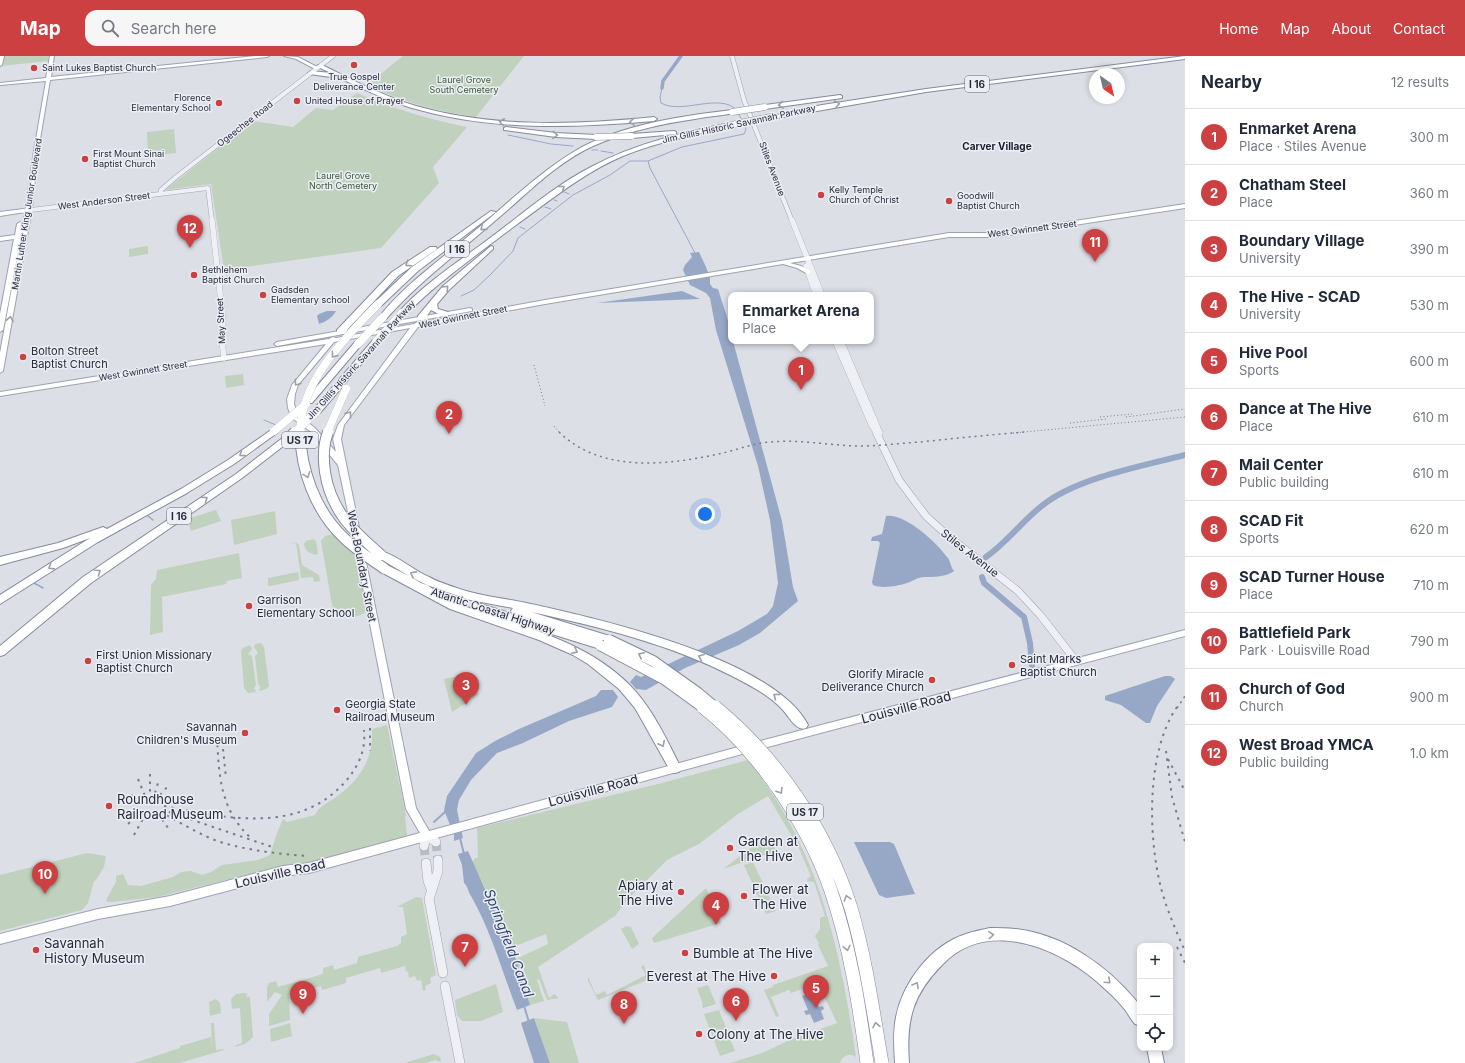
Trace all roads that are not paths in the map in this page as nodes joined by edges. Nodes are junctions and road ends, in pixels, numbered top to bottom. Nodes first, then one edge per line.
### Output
1 (2, 56) edge
2 (48, 56) edge
3 (52, 56) edge
4 (246, 56) edge
5 (267, 56) edge
6 (286, 56) edge
7 (299, 56) edge
8 (333, 56) edge
9 (732, 56) edge
10 (1153, 56) edge
11 (1185, 57) edge
12 (0, 65) edge
13 (319, 67) junction
14 (311, 73) junction
15 (336, 76) junction
16 (46, 78) junction
17 (0, 83) edge
18 (859, 94) dead end
19 (843, 96) dead end
20 (712, 114) junction
21 (713, 128) junction
22 (534, 185) junction
23 (208, 188) joint
24 (160, 194) junction
25 (549, 197) junction
26 (1185, 206) edge
27 (26, 211) junction
28 (0, 214) edge
29 (478, 223) junction
30 (20, 236) junction
31 (0, 239) edge
32 (807, 258) junction
33 (781, 263) junction
34 (720, 271) junction
35 (808, 272) junction
36 (677, 278) junction
37 (815, 292) edge
38 (821, 292) edge
39 (433, 304) junction
40 (445, 314) junction
41 (421, 318) junction
42 (415, 326) junction
43 (0, 330) edge
44 (340, 332) junction
45 (331, 341) junction
46 (313, 344) junction
47 (375, 344) junction
48 (836, 344) edge
49 (842, 344) edge
50 (322, 352) junction
51 (223, 356) junction
52 (0, 372) edge
53 (0, 391) edge
54 (0, 394) edge
55 (341, 425) junction
56 (312, 428) junction
57 (880, 435) junction
58 (341, 463) junction
59 (145, 512) junction
60 (0, 561) edge
61 (423, 588) junction
62 (464, 594) junction
63 (67, 596) junction
64 (0, 600) edge
65 (1185, 633) edge
66 (604, 642) junction
67 (0, 644) edge
68 (0, 652) edge
69 (1076, 662) junction
70 (802, 725) dead end
71 (675, 768) junction
72 (426, 835) junction
73 (436, 842) dead end
74 (424, 846) tunnel mouth
75 (438, 860) tunnel mouth
76 (426, 863) tunnel mouth
77 (431, 889) junction
78 (0, 939) edge
79 (443, 973) dead end
80 (445, 986) dead end
81 (1137, 1015) edge
82 (1155, 1051) edge
83 (460, 1063) edge
84 (867, 1063) edge
85 (882, 1063) edge
86 (902, 1063) edge
87 (1157, 1063) edge

1 - 12 main road
2 - 16 main road, Martin Luther King Junior Boulevard
3 - 16 main road, Martin Luther King Junior Boulevard
4 - 16 main road
5 - 16 main road
6 - 13 main road
7 - 13 main road
8 - 13 street, Ogeechee Road
9 - 32 street, Stiles Avenue
10 - 18 highway, I 16
21 -> 11 highway, Jim Gillis Historic Savannah Parkway / I 16, bridge
13 - 14 street, Ogeechee Road
13 - 15 highway
20 -> 13 highway
14 - 15 highway
14 - 24 street, Ogeechee Road
15 -> 21 highway, bridge
16 - 17 main road
16 - 27 main road, Martin Luther King Junior Boulevard
19 -> 20 highway, Jim Gillis Historic Savannah Parkway / I 16, bridge
20 - 22 highway, Jim Gillis Historic Savannah Parkway / I 16
25 -> 21 highway, Jim Gillis Historic Savannah Parkway / I 16
22 - 29 highway, Atlantic Coastal Highway / US 17
22 -> 59 highway, Jim Gillis Historic Savannah Parkway / I 16, bridge
23 - 24 street, West Anderson Street
23 - 51 street, May Street
24 - 27 street, West Anderson Street
39 -> 25 highway
25 - 47 highway, Jim Gillis Historic Savannah Parkway / I 16, bridge
26 - 32 main road, West Gwinnett Street
27 - 28 main road, West Anderson Street
27 - 30 main road, Martin Luther King Junior Boulevard
29 -> 44 highway
29 -> 61 highway, Atlantic Coastal Highway / US 17, bridge
30 - 31 main road
30 - 43 main road, Martin Luther King Junior Boulevard
52 -> 30 main road, Martin Luther King Junior Boulevard
32 - 33 main road, West Gwinnett Street
32 - 34 main road, West Gwinnett Street
32 - 35 street, Stiles Avenue
32 - 38 street, Stiles Avenue
33 - 34 main road, West Gwinnett Street
33 - 35 main road
34 - 36 main road, West Gwinnett Street
35 - 37 street, Stiles Avenue
36 - 40 main road, West Gwinnett Street
36 - 42 main road, West Gwinnett Street
39 - 40 highway
39 - 41 highway
40 - 41 main road, West Gwinnett Street
41 - 42 main road, West Boundary Street
41 - 44 main road, West Gwinnett Street
42 - 45 main road, West Gwinnett Street
55 -> 42 main road, West Boundary Street
44 - 45 main road
44 - 51 main road, West Gwinnett Street
45 - 46 main road, West Gwinnett Street
45 - 50 main road
46 - 50 main road
46 - 51 main road, West Gwinnett Street
62 -> 47 highway, Atlantic Coastal Highway / US 17, bridge
63 -> 47 highway, Jim Gillis Historic Savannah Parkway / I 16, bridge
48 - 57 street, Stiles Avenue
49 - 57 street, Stiles Avenue
50 -> 56 main road
51 - 53 main road, West Gwinnett Street
51 - 54 main road, West Gwinnett Street
55 - 56 main road
55 - 58 main road, West Boundary Street
56 - 58 main road
57 - 69 street, Stiles Avenue
58 - 72 main road, West Boundary Street
59 - 60 highway
59 -> 64 highway, I 16
61 - 66 highway, Atlantic Coastal Highway / US 17
61 -> 71 highway
62 - 66 highway, Atlantic Coastal Highway / US 17
70 -> 62 highway
63 - 67 highway
63 - 68 highway, I 16
65 - 69 main road, Louisville Road
66 -> 84 highway, Atlantic Coastal Highway / US 17, bridge
85 -> 66 highway, Atlantic Coastal Highway / US 17, bridge
69 - 71 main road, Louisville Road
71 - 72 main road, Louisville Road
72 - 73 street, West Boundary Street
72 - 74 street
72 - 78 main road, Louisville Road
75 - 77 street
76 - 77 street
77 - 79 street
80 - 83 street
86 -> 81 highway
82 - 87 highway

